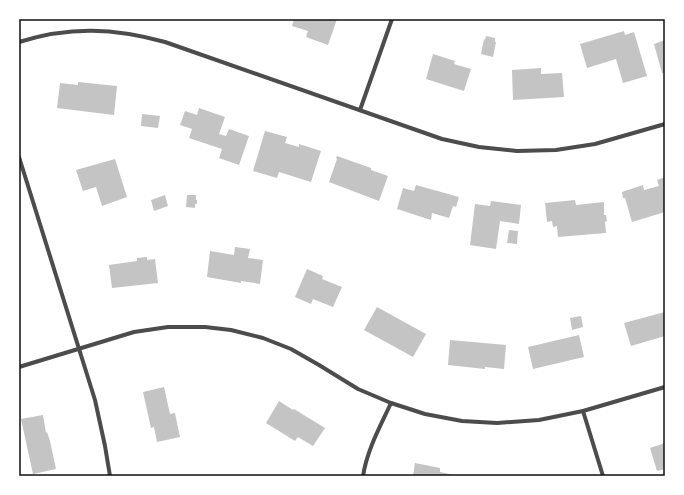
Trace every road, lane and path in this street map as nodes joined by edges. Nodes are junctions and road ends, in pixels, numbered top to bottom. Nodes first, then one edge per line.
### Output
1 (392, 19) edge
2 (19, 42) edge
3 (360, 110) junction
4 (665, 124) edge
5 (19, 157) edge
6 (79, 349) junction
7 (19, 367) edge
8 (665, 388) edge
9 (391, 403) junction
10 (583, 411) junction
11 (110, 476) edge
12 (363, 476) edge
13 (603, 476) edge

1 - 3 street
2 - 3 street
3 - 4 street
5 - 6 street
6 - 7 street
6 - 9 street
6 - 11 street
8 - 10 street
9 - 10 street
9 - 12 street
10 - 13 street

